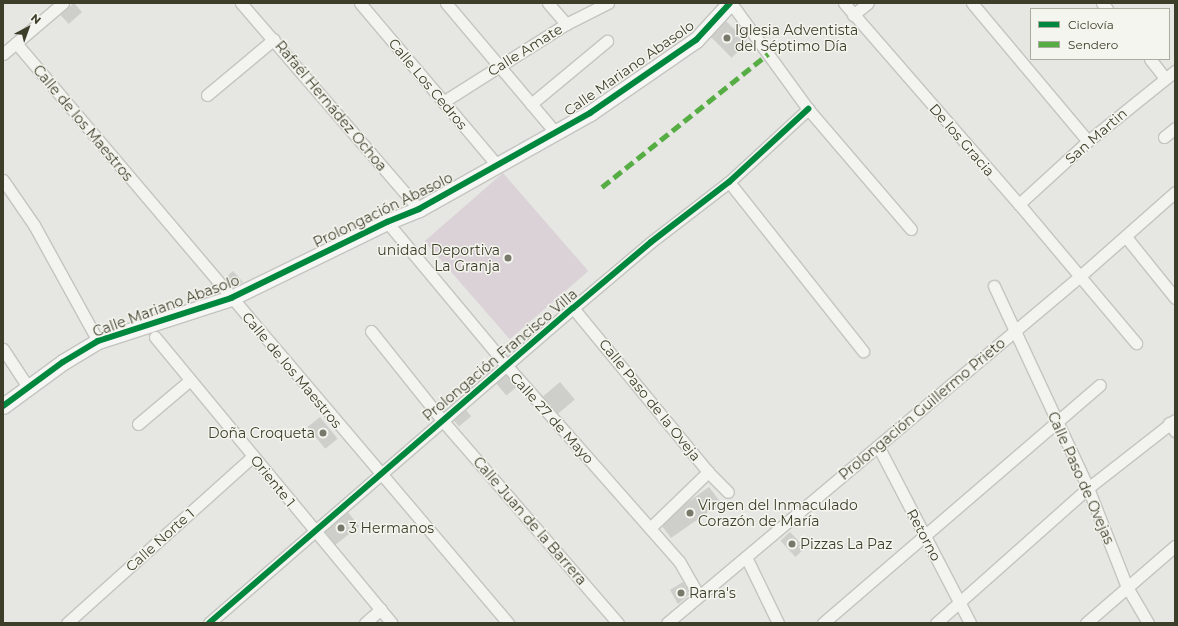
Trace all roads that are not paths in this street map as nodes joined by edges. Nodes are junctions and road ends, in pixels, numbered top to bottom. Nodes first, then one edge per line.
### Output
1 (63, 3) edge
2 (241, 3) edge
3 (360, 3) edge
4 (446, 3) edge
5 (548, 3) edge
6 (608, 3) edge
7 (731, 3) edge
8 (844, 3) edge
9 (868, 3) edge
10 (972, 3) edge
11 (853, 16) junction
12 (566, 24) junction
13 (274, 39) junction
14 (608, 40) dead end
15 (16, 43) junction
16 (3, 54) edge
17 (1151, 60) edge
18 (499, 66) junction
19 (1175, 71) edge
20 (1166, 78) junction
21 (207, 95) dead end
22 (444, 102) junction
23 (531, 104) junction
24 (808, 109) junction
25 (1175, 128) edge
26 (555, 132) junction
27 (1164, 137) dead end
28 (1088, 142) junction
29 (497, 166) junction
30 (3, 180) edge
31 (729, 182) junction
32 (1173, 196) edge
33 (1019, 204) junction
34 (419, 209) junction
35 (388, 222) junction
36 (911, 229) dead end
37 (1126, 237) junction
38 (301, 264) joint
39 (1079, 277) junction
40 (994, 286) dead end
41 (231, 298) junction
42 (1175, 298) edge
43 (573, 308) junction
44 (371, 331) dead end
45 (1014, 332) junction
46 (155, 337) dead end
47 (98, 341) junction
48 (1136, 343) dead end
49 (3, 349) edge
50 (863, 351) dead end
51 (506, 365) junction
52 (190, 380) junction
53 (1100, 385) dead end
54 (28, 388) junction
55 (3, 406) edge
56 (442, 420) junction
57 (1056, 422) junction
58 (138, 424) dead end
59 (1173, 425) edge
60 (878, 446) junction
61 (252, 456) junction
62 (708, 472) junction
63 (380, 474) junction
64 (1088, 488) junction
65 (728, 492) dead end
66 (650, 528) junction
67 (314, 531) junction
68 (924, 536) junction
69 (1175, 546) edge
70 (746, 557) junction
71 (1127, 587) junction
72 (699, 596) junction
73 (960, 602) junction
74 (381, 609) junction
75 (67, 623) edge
76 (209, 623) edge
77 (365, 623) edge
78 (392, 623) edge
79 (508, 623) edge
80 (618, 623) edge
81 (667, 623) edge
82 (778, 623) edge
83 (823, 623) edge
84 (936, 623) edge
85 (970, 623) edge
86 (1086, 623) edge
87 (1148, 623) edge

1 - 15 street
2 - 13 street, Rafaél Hernádez Ochoa
3 - 22 street, Calle Los Cedros
4 - 18 street
5 - 12 street
6 - 12 street, Calle Amate
7 - 24 street
7 - 26 street, Calle Mariano Abasolo
8 - 11 street, De los Gracia
9 - 11 street
10 - 28 street
11 - 33 street, De los Gracia
12 - 18 street, Calle Amate
13 - 21 street
13 - 34 street, Rafaél Hernádez Ochoa
14 - 23 street
15 - 16 street
15 - 41 street, Calle de los Maestros
17 - 20 street
18 - 22 street, Calle Amate
18 - 23 street
19 - 20 street, San Martin
20 - 28 street, San Martin
22 - 29 street, Calle Los Cedros
23 - 26 street
24 - 31 street, Prolongación Francisco Villa
24 - 36 street
25 - 27 street
26 - 29 street, Calle Mariano Abasolo
28 - 33 street, San Martin
29 - 34 street, Prolongación Abasolo
30 - 47 street
31 - 43 street, Prolongación Francisco Villa
31 - 50 street
32 - 37 street, Prolongación Guillermo Prieto
33 - 39 street, De los Gracia
34 - 35 street, Prolongación Abasolo
35 - 38 street, Prolongación Abasolo
35 - 51 street, Calle 27 de Mayo
37 - 39 street, Prolongación Guillermo Prieto
37 - 42 street
38 - 41 street, Calle Mariano Abasolo
39 - 45 street, Prolongación Guillermo Prieto
39 - 48 street, De los Gracia
40 - 45 street, Calle Paso de Ovejas
41 - 47 street, Calle Mariano Abasolo
41 - 63 street, Calle de los Maestros
43 - 51 street, Prolongación Francisco Villa
43 - 62 street, Calle Paso de la Oveja
44 - 56 street, Calle Juan de la Barrera
45 - 57 street, Calle Paso de Ovejas
45 - 60 street, Prolongación Guillermo Prieto
46 - 52 street, Oriente 1
47 - 54 street, Calle Mariano Abasolo
49 - 54 street
51 - 56 street, Prolongación Francisco Villa
51 - 66 street, Calle 27 de Mayo
52 - 58 street
52 - 61 street, Oriente 1
53 - 57 street
54 - 55 street, Calle Mariano Abasolo
56 - 63 street, Prolongación Francisco Villa
56 - 80 street, Calle Juan de la Barrera
57 - 64 street, Calle Paso de Ovejas
57 - 68 street
59 - 64 street
60 - 68 street, Retorno
60 - 70 street, Prolongación Guillermo Prieto
61 - 67 street, Oriente 1
61 - 75 street, Calle Norte 1
62 - 65 street, Calle Paso de la Oveja
62 - 66 street
63 - 67 street, Prolongación Francisco Villa
63 - 79 street, Calle de los Maestros
64 - 71 street, Calle Paso de Ovejas
64 - 73 street
66 - 72 street, Calle 27 de Mayo
67 - 74 street, Oriente 1
67 - 76 street, Prolongación Francisco Villa
68 - 73 street, Retorno
68 - 83 street
69 - 71 street
70 - 72 street, Prolongación Guillermo Prieto
70 - 82 street
71 - 86 street
71 - 87 street, Calle Paso de Ovejas
72 - 81 street, Prolongación Guillermo Prieto
73 - 84 street
73 - 85 street, Retorno
74 - 77 street
74 - 78 street, Oriente 1

